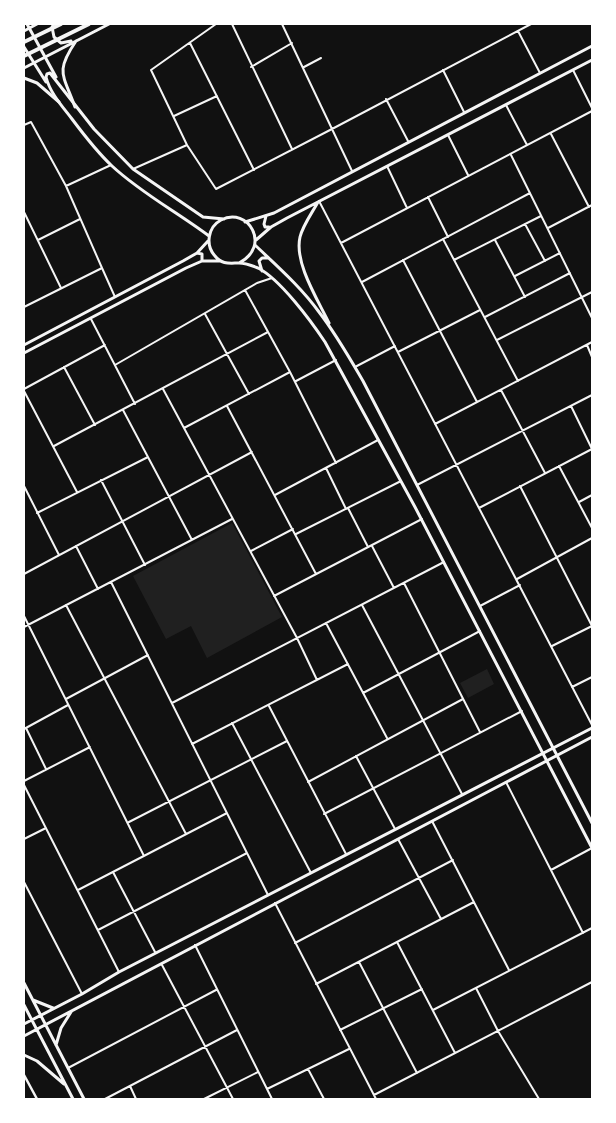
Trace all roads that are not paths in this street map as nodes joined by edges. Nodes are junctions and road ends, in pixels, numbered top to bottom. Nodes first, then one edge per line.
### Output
1 (27, 24) edge
2 (37, 24) edge
3 (54, 24) edge
4 (61, 24) edge
5 (89, 24) edge
6 (109, 24) edge
7 (216, 24) edge
8 (232, 24) edge
9 (282, 24) edge
10 (531, 24) edge
11 (30, 28) junction
12 (518, 31) junction
13 (24, 32) edge
14 (77, 40) junction
15 (24, 42) edge
16 (292, 43) junction
17 (190, 44) junction
18 (592, 46) edge
19 (24, 47) edge
20 (24, 56) edge
21 (45, 56) junction
22 (321, 58) dead end
23 (592, 60) edge
24 (34, 62) junction
25 (251, 67) junction
26 (304, 67) junction
27 (24, 68) edge
28 (443, 70) junction
29 (573, 70) junction
30 (540, 74) junction
31 (24, 78) edge
32 (48, 85) junction
33 (60, 85) junction
34 (217, 96) junction
35 (386, 100) junction
36 (59, 102) junction
37 (506, 105) junction
38 (75, 107) junction
39 (592, 109) edge
40 (464, 113) junction
41 (174, 116) junction
42 (24, 125) edge
43 (332, 128) junction
44 (550, 133) junction
45 (448, 135) junction
46 (409, 142) junction
47 (187, 145) junction
48 (527, 145) junction
49 (292, 149) junction
50 (510, 154) junction
51 (111, 165) junction
52 (387, 166) junction
53 (133, 169) junction
54 (254, 170) junction
55 (352, 171) junction
56 (468, 176) junction
57 (66, 186) junction
58 (530, 193) junction
59 (428, 197) junction
60 (319, 201) junction
61 (591, 206) edge
62 (407, 208) junction
63 (24, 212) edge
64 (267, 216) junction
65 (542, 216) junction
66 (80, 219) junction
67 (224, 219) junction
68 (245, 222) junction
69 (525, 224) junction
70 (271, 227) junction
71 (548, 228) junction
72 (209, 236) junction
73 (448, 237) junction
74 (443, 239) junction
75 (38, 240) junction
76 (495, 240) junction
77 (209, 241) junction
78 (255, 243) junction
79 (341, 243) junction
80 (197, 253) junction
81 (560, 254) junction
82 (269, 258) junction
83 (403, 260) junction
84 (454, 260) junction
85 (202, 261) junction
86 (220, 261) junction
87 (545, 261) junction
88 (239, 263) junction
89 (102, 268) junction
90 (262, 271) junction
91 (570, 273) junction
92 (514, 277) junction
93 (272, 278) junction
94 (362, 282) junction
95 (61, 288) junction
96 (245, 290) junction
97 (592, 292) edge
98 (525, 296) junction
99 (116, 297) junction
100 (582, 297) junction
101 (24, 307) edge
102 (480, 310) junction
103 (205, 314) junction
104 (90, 318) junction
105 (484, 318) junction
106 (592, 318) edge
107 (440, 330) junction
108 (268, 332) junction
109 (334, 332) junction
110 (496, 340) junction
111 (592, 342) edge
112 (24, 345) edge
113 (104, 345) junction
114 (587, 345) junction
115 (395, 346) junction
116 (398, 352) junction
117 (24, 353) edge
118 (227, 354) junction
119 (592, 357) edge
120 (336, 360) junction
121 (115, 365) junction
122 (64, 367) junction
123 (355, 367) junction
124 (290, 372) junction
125 (518, 381) junction
126 (295, 382) junction
127 (163, 389) junction
128 (24, 390) edge
129 (501, 390) junction
130 (249, 394) junction
131 (592, 396) edge
132 (477, 402) junction
133 (135, 404) junction
134 (227, 406) junction
135 (571, 406) junction
136 (123, 410) junction
137 (95, 424) junction
138 (435, 424) junction
139 (184, 428) junction
140 (523, 431) junction
141 (378, 440) junction
142 (54, 446) junction
143 (592, 449) edge
144 (252, 452) junction
145 (148, 457) junction
146 (336, 463) junction
147 (457, 464) junction
148 (559, 466) junction
149 (326, 468) junction
150 (545, 473) junction
151 (209, 476) junction
152 (101, 480) junction
153 (401, 481) junction
154 (417, 485) junction
155 (24, 486) edge
156 (520, 486) junction
157 (77, 492) junction
158 (275, 495) junction
159 (592, 495) edge
160 (170, 496) junction
161 (578, 502) junction
162 (347, 508) junction
163 (479, 508) junction
164 (37, 513) junction
165 (232, 519) junction
166 (422, 519) junction
167 (122, 522) junction
168 (592, 526) edge
169 (293, 529) junction
170 (296, 535) junction
171 (592, 538) edge
172 (192, 540) junction
173 (76, 546) junction
174 (370, 546) junction
175 (250, 551) junction
176 (59, 555) junction
177 (556, 557) junction
178 (444, 562) junction
179 (144, 565) junction
180 (24, 574) edge
181 (316, 574) junction
182 (516, 579) junction
183 (110, 582) junction
184 (404, 583) junction
185 (520, 585) junction
186 (98, 588) junction
187 (394, 588) junction
188 (274, 596) junction
189 (362, 604) junction
190 (66, 605) junction
191 (480, 606) junction
192 (24, 616) edge
193 (326, 622) junction
194 (28, 625) junction
195 (592, 626) edge
196 (24, 627) edge
197 (480, 631) junction
198 (297, 638) junction
199 (552, 647) junction
200 (440, 652) junction
201 (148, 656) junction
202 (348, 664) junction
203 (399, 675) junction
204 (592, 677) edge
205 (104, 678) junction
206 (316, 680) junction
207 (572, 687) junction
208 (363, 693) junction
209 (65, 699) junction
210 (463, 699) junction
211 (172, 703) junction
212 (68, 705) junction
213 (269, 705) junction
214 (522, 711) junction
215 (423, 720) junction
216 (232, 723) junction
217 (592, 727) edge
218 (25, 728) edge
219 (481, 732) junction
220 (592, 737) edge
221 (387, 739) junction
222 (287, 741) junction
223 (192, 744) junction
224 (90, 747) junction
225 (554, 748) junction
226 (441, 753) junction
227 (544, 753) junction
228 (557, 755) junction
229 (356, 756) junction
230 (252, 759) junction
231 (547, 760) junction
232 (46, 769) junction
233 (210, 780) junction
234 (24, 781) edge
235 (308, 782) junction
236 (506, 782) junction
237 (24, 785) edge
238 (373, 788) junction
239 (462, 794) junction
240 (168, 802) junction
241 (227, 813) junction
242 (324, 814) junction
243 (432, 821) junction
244 (129, 822) junction
245 (592, 823) edge
246 (46, 828) junction
247 (395, 829) junction
248 (186, 834) junction
249 (24, 839) edge
250 (398, 839) junction
251 (592, 848) edge
252 (247, 853) junction
253 (346, 854) junction
254 (144, 856) junction
255 (452, 860) junction
256 (551, 870) junction
257 (113, 872) junction
258 (311, 872) junction
259 (419, 878) junction
260 (24, 882) edge
261 (78, 890) junction
262 (268, 895) junction
263 (474, 902) junction
264 (275, 903) junction
265 (134, 912) junction
266 (441, 919) junction
267 (592, 928) edge
268 (98, 930) junction
269 (583, 933) junction
270 (397, 942) junction
271 (295, 943) junction
272 (195, 945) junction
273 (155, 954) junction
274 (161, 962) junction
275 (359, 962) junction
276 (509, 971) junction
277 (119, 972) junction
278 (592, 982) edge
279 (24, 983) edge
280 (316, 984) junction
281 (476, 988) junction
282 (422, 989) junction
283 (216, 990) junction
284 (82, 994) junction
285 (32, 1000) junction
286 (24, 1005) edge
287 (185, 1006) junction
288 (54, 1008) junction
289 (383, 1008) junction
290 (74, 1009) junction
291 (433, 1010) junction
292 (41, 1015) junction
293 (31, 1020) junction
294 (24, 1024) edge
295 (44, 1024) junction
296 (36, 1028) junction
297 (237, 1030) junction
298 (340, 1030) junction
299 (498, 1031) junction
300 (24, 1036) edge
301 (56, 1045) junction
302 (205, 1047) junction
303 (349, 1049) junction
304 (455, 1053) junction
305 (24, 1055) edge
306 (68, 1068) junction
307 (308, 1069) junction
308 (258, 1072) junction
309 (417, 1073) junction
310 (24, 1075) edge
311 (66, 1086) junction
312 (130, 1086) junction
313 (227, 1088) junction
314 (266, 1089) junction
315 (374, 1095) junction
316 (38, 1099) edge
317 (73, 1099) edge
318 (84, 1099) edge
319 (105, 1099) edge
320 (136, 1099) edge
321 (204, 1099) edge
322 (233, 1099) edge
323 (272, 1099) edge
324 (324, 1099) edge
325 (376, 1099) edge
326 (539, 1099) edge

1 - 11 main road
2 - 11 main road
3 - 14 main road
4 - 15 highway
5 - 20 highway
6 - 14 main road
7 - 17 street
8 - 25 street
9 - 16 street
10 - 12 street
11 - 13 main road
11 - 21 main road
12 - 28 street
12 - 30 street
14 - 21 main road
14 - 38 main road
16 - 25 street
16 - 26 street
17 - 34 street
17 - 41 street
18 - 30 main road
19 - 24 main road
21 - 24 main road
21 - 33 main road
22 - 26 street
23 - 29 main road
24 - 27 main road
24 - 32 main road
25 - 49 street
26 - 43 street
28 - 35 street
28 - 40 street
29 - 37 main road
29 - 39 street
30 - 40 main road
31 - 36 main road
32 - 33 main road
32 - 36 main road
33 - 38 main road
34 - 41 street
34 - 54 street
35 - 43 street
35 - 46 street
36 - 51 main road
37 - 45 main road
37 - 48 street
38 - 53 main road
39 - 44 street
40 - 46 main road
41 - 47 street
42 - 57 street
43 - 49 street
43 - 55 street
44 - 48 street
44 - 61 street
45 - 52 main road
45 - 56 street
46 - 55 main road
47 - 53 street
47 - 54 street
48 - 50 street
49 - 54 street
50 - 56 street
50 - 58 street
51 - 57 street
51 - 72 main road
52 - 60 main road
52 - 62 street
53 - 67 main road
55 - 64 main road
56 - 59 street
57 - 66 street
58 - 65 street
58 - 73 street
59 - 62 street
59 - 73 street
60 - 70 main road
60 - 79 street
60 - 109 main road
61 - 71 street
62 - 79 street
63 - 75 street
64 - 68 main road
64 - 70 main road
65 - 69 street
65 - 71 street
66 - 75 street
66 - 89 street
67 - 68 main road
67 - 72 main road
68 - 78 main road
69 - 76 street
69 - 87 street
70 - 78 main road
71 - 81 street
72 - 77 main road
73 - 74 street
74 - 83 street
74 - 84 street
75 - 95 street
76 - 84 street
76 - 92 street
77 - 80 main road
77 - 86 main road
78 - 82 main road
78 - 88 main road
79 - 94 street
80 - 85 main road
80 - 99 main road
81 - 87 street
81 - 91 street
82 - 90 main road
82 - 109 main road
83 - 94 street
83 - 107 street
84 - 102 street
85 - 86 main road
85 - 104 main road
86 - 88 main road
87 - 92 street
88 - 90 main road
89 - 95 street
89 - 99 street
90 - 93 main road
91 - 98 street
91 - 100 street
92 - 98 street
93 - 96 street
93 - 120 main road
94 - 115 street
95 - 101 street
96 - 103 street
96 - 108 street
97 - 100 street
98 - 105 street
99 - 112 main road
100 - 106 street
100 - 110 street
102 - 105 street
102 - 107 street
103 - 118 street
103 - 121 street
104 - 113 street
104 - 117 main road
105 - 110 street
107 - 116 street
107 - 132 street
108 - 118 street
108 - 124 street
109 - 123 main road
110 - 125 street
111 - 114 street
113 - 121 street
113 - 122 street
114 - 119 street
114 - 125 street
115 - 116 street
115 - 123 street
116 - 138 street
118 - 127 street
118 - 130 street
120 - 126 street
120 - 141 main road
121 - 133 street
122 - 128 street
122 - 137 street
123 - 154 main road
124 - 126 street
124 - 130 street
125 - 129 street
126 - 146 street
127 - 133 street
127 - 139 street
128 - 142 street
129 - 132 street
129 - 140 street
130 - 134 street
131 - 135 street
132 - 138 street
133 - 136 street
134 - 139 street
134 - 144 street
135 - 140 street
135 - 143 street
136 - 137 street
136 - 145 street
137 - 142 street
138 - 147 street
139 - 151 street
140 - 147 street
140 - 150 street
141 - 146 street
141 - 153 main road
142 - 157 street
143 - 148 street
144 - 151 street
144 - 158 street
145 - 152 street
145 - 160 street
146 - 149 street
147 - 154 street
147 - 163 street
148 - 150 street
148 - 161 street
149 - 158 street
149 - 162 street
150 - 156 street
151 - 160 street
151 - 165 street
152 - 157 street
152 - 167 street
153 - 162 street
153 - 166 main road
154 - 191 main road
155 - 164 street
156 - 163 street
156 - 177 street
157 - 164 street
158 - 169 street
159 - 161 street
160 - 167 street
160 - 172 street
161 - 168 street
162 - 170 street
162 - 174 street
163 - 182 street
164 - 176 street
165 - 172 street
165 - 175 street
166 - 174 street
166 - 178 main road
167 - 173 street
167 - 179 street
169 - 170 street
169 - 175 street
170 - 181 street
171 - 177 street
172 - 179 street
173 - 176 street
173 - 186 street
174 - 181 street
174 - 187 street
175 - 188 street
176 - 180 street
177 - 182 street
177 - 195 street
178 - 184 street
178 - 197 main road
179 - 183 street
181 - 188 street
182 - 185 street
183 - 186 street
183 - 201 street
184 - 187 street
184 - 200 street
185 - 191 street
185 - 199 street
186 - 190 street
187 - 189 street
188 - 198 street
189 - 193 street
189 - 203 street
190 - 194 street
190 - 205 street
191 - 225 main road
192 - 194 street
193 - 198 street
193 - 202 street
194 - 196 street
194 - 209 street
195 - 199 street
197 - 200 street
197 - 214 main road
198 - 206 street
198 - 211 street
199 - 207 street
200 - 203 street
200 - 210 street
201 - 205 street
201 - 211 street
202 - 206 street
202 - 208 street
203 - 208 street
203 - 215 street
204 - 207 street
205 - 209 street
205 - 240 street
206 - 213 street
207 - 217 street
208 - 221 street
209 - 212 street
210 - 215 street
210 - 219 street
211 - 223 street
212 - 218 street
212 - 224 street
213 - 216 street
213 - 222 street
214 - 219 street
214 - 227 main road
215 - 221 street
215 - 226 street
216 - 223 street
216 - 230 street
217 - 225 main road
218 - 232 street
219 - 226 street
220 - 228 main road
221 - 229 street
222 - 230 street
222 - 235 street
223 - 233 street
224 - 232 street
224 - 244 street
225 - 227 main road
225 - 228 main road
226 - 238 street
226 - 239 street
227 - 231 main road
227 - 239 main road
228 - 231 main road
228 - 245 main road
229 - 235 street
229 - 238 street
230 - 233 street
230 - 258 street
231 - 236 main road
231 - 251 main road
232 - 234 street
233 - 240 street
233 - 241 street
235 - 242 street
236 - 243 main road
236 - 256 street
237 - 246 street
238 - 242 street
238 - 247 street
239 - 247 main road
240 - 244 street
240 - 248 street
241 - 248 street
241 - 252 street
242 - 253 street
243 - 250 main road
243 - 255 street
244 - 254 street
246 - 249 street
246 - 261 street
247 - 253 main road
248 - 254 street
250 - 259 street
250 - 264 main road
251 - 256 street
252 - 262 street
252 - 265 street
253 - 258 main road
254 - 257 street
255 - 259 street
255 - 263 street
256 - 269 street
257 - 261 street
257 - 265 street
258 - 262 main road
259 - 266 street
259 - 271 street
260 - 284 street
261 - 268 street
262 - 273 main road
263 - 266 street
263 - 276 street
264 - 271 street
264 - 272 main road
265 - 268 street
265 - 273 street
266 - 270 street
267 - 269 street
268 - 277 street
269 - 276 street
270 - 275 street
270 - 282 street
271 - 280 street
272 - 274 main road
272 - 283 street
273 - 277 main road
274 - 287 street
274 - 290 main road
275 - 280 street
275 - 289 street
276 - 281 street
277 - 284 main road
278 - 299 street
279 - 285 main road
280 - 298 street
281 - 291 street
281 - 299 street
282 - 289 street
282 - 291 street
283 - 287 street
283 - 297 street
284 - 288 main road
285 - 288 main road
285 - 292 main road
286 - 293 main road
287 - 302 street
287 - 306 street
288 - 292 main road
289 - 298 street
289 - 309 street
290 - 295 main road
290 - 301 main road
291 - 304 street
292 - 293 main road
292 - 295 main road
293 - 294 main road
293 - 296 main road
295 - 296 main road
295 - 301 main road
296 - 300 main road
296 - 311 main road
297 - 302 street
297 - 308 street
298 - 303 street
299 - 304 street
299 - 326 street
301 - 306 main road
302 - 312 street
302 - 313 street
303 - 307 street
303 - 315 street
304 - 309 street
305 - 311 main road
306 - 318 main road
307 - 314 street
307 - 324 street
308 - 313 street
308 - 314 street
309 - 315 street
310 - 316 street
311 - 317 main road
312 - 319 street
312 - 320 street
313 - 321 street
313 - 322 street
314 - 323 street
315 - 325 street

